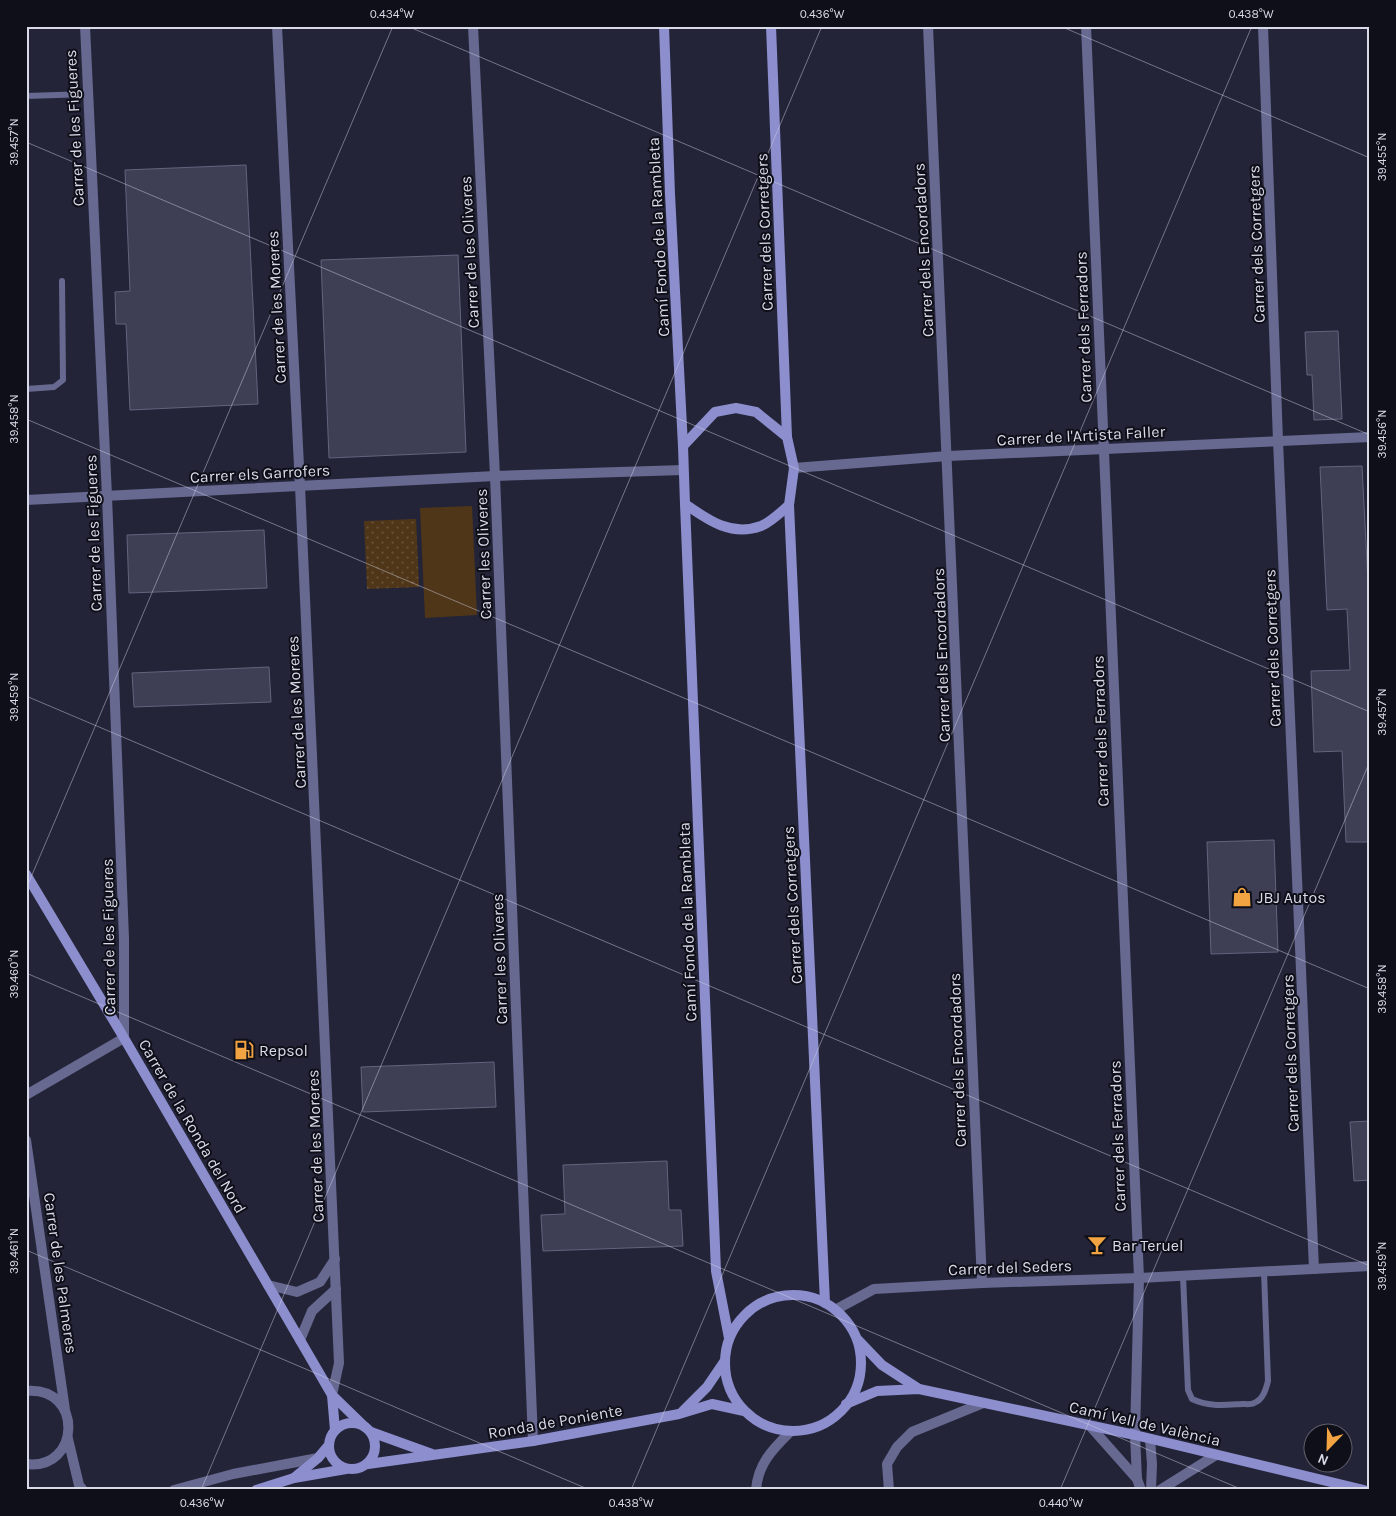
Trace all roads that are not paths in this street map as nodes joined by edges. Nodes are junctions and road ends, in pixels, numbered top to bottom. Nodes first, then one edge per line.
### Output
1 (85, 26) edge
2 (277, 26) edge
3 (473, 26) edge
4 (664, 26) edge
5 (771, 26) edge
6 (928, 26) edge
7 (1086, 26) edge
8 (1263, 26) edge
9 (88, 94) junction
10 (26, 96) edge
11 (62, 281) dead end
12 (26, 389) edge
13 (787, 437) junction
14 (1370, 437) edge
15 (1278, 441) junction
16 (683, 446) junction
17 (1103, 449) junction
18 (948, 456) junction
19 (794, 468) junction
20 (683, 470) junction
21 (494, 476) junction
22 (300, 486) junction
23 (107, 496) junction
24 (26, 500) edge
25 (685, 504) junction
26 (790, 506) junction
27 (26, 874) edge
28 (124, 1038) junction
29 (26, 1095) edge
30 (26, 1140) edge
31 (335, 1259) junction
32 (1370, 1266) edge
33 (1314, 1269) junction
34 (1264, 1272) junction
35 (1183, 1276) junction
36 (1138, 1278) junction
37 (982, 1283) junction
38 (268, 1285) junction
39 (336, 1288) junction
40 (825, 1303) junction
41 (836, 1310) junction
42 (728, 1338) junction
43 (300, 1340) junction
44 (857, 1340) junction
45 (724, 1362) junction
46 (919, 1389) junction
47 (26, 1391) edge
48 (332, 1395) junction
49 (983, 1403) junction
50 (846, 1404) junction
51 (65, 1410) junction
52 (744, 1411) junction
53 (679, 1414) junction
54 (1090, 1426) junction
55 (368, 1429) junction
56 (335, 1430) junction
57 (791, 1431) junction
58 (1135, 1435) junction
59 (68, 1439) junction
60 (1150, 1439) junction
61 (533, 1440) junction
62 (329, 1445) junction
63 (436, 1455) junction
64 (1216, 1455) junction
65 (318, 1458) junction
66 (26, 1464) edge
67 (368, 1464) junction
68 (346, 1469) junction
69 (294, 1478) junction
70 (1137, 1479) junction
71 (83, 1490) edge
72 (174, 1490) edge
73 (256, 1490) edge
74 (756, 1490) edge
75 (889, 1490) edge
76 (1141, 1490) edge
77 (1151, 1490) edge
78 (1160, 1490) edge
79 (1364, 1490) edge

1 - 9 street, Carrer de les Figueres
2 - 22 street, Carrer de les Moreres
3 - 21 street, Carrer de les Oliveres
4 - 16 street, Camí Fondo de la Rambleta
5 - 13 street, Carrer dels Corretgers
6 - 18 street, Carrer dels Encordadors
7 - 17 street, Carrer dels Ferradors
8 - 15 street, Carrer dels Corretgers
9 - 10 lane
9 - 23 street, Carrer de les Figueres
11 - 12 lane
13 - 16 street
13 - 19 street
14 - 15 street, Carrer de l'Artista Faller
15 - 17 street, Carrer de l'Artista Faller
15 - 33 street, Carrer dels Corretgers
16 - 20 street
17 - 18 street, Carrer de l'Artista Faller
17 - 36 street, Carrer dels Ferradors
18 - 19 street, Carrer de l'Artista Faller
18 - 37 street, Carrer dels Encordadors
19 - 26 street
20 - 21 street, Carrer els Garrofers
20 - 25 street
21 - 22 street, Carrer els Garrofers
21 - 61 street, Carrer les Oliveres
22 - 23 street, Carrer els Garrofers
22 - 31 street, Carrer de les Moreres
23 - 24 street, Carrer els Garrofers
23 - 28 street, Carrer de les Figueres
25 - 26 street
25 - 42 street, Camí Fondo de la Rambleta
26 - 40 street, Carrer dels Corretgers
27 - 28 street, Carrer de la Ronda del Nord
28 - 29 street
28 - 38 street, Carrer de la Ronda del Nord
30 - 51 street, Carrer de les Palmeres
31 - 38 street
31 - 39 street, Carrer de les Moreres
32 - 33 street, Carrer del Seders
33 - 34 street, Carrer del Seders
34 - 35 street, Carrer del Seders
34 - 35 lane
35 - 36 street, Carrer del Seders
36 - 37 street, Carrer del Seders
36 - 58 street, Carrer dels Ferradors
37 - 41 street, Carrer del Seders
38 - 43 street, Carrer de la Ronda del Nord
39 - 43 street
39 - 48 street, Carrer de les Moreres
40 - 41 street
40 - 42 street
41 - 44 street
42 - 45 street
43 - 48 street, Carrer de la Ronda del Nord
44 - 46 street, Camí Vell de València
44 - 50 street
45 - 52 street
45 - 53 street
46 - 49 street, Camí Vell de València
46 - 50 street, Camí Vell de València
47 - 51 street
48 - 55 street, Carrer de la Ronda del Nord
48 - 56 street, Carrer de la Ronda del Nord
49 - 54 street, Camí Vell de València
49 - 75 street
50 - 57 street
51 - 59 street, Carrer de les Palmeres
52 - 53 street, Ronda de Poniente
52 - 57 street
53 - 61 street, Ronda de Poniente
54 - 58 street, Camí Vell de València
54 - 70 street
55 - 56 street
55 - 63 street, Ronda de Poniente
55 - 67 street
56 - 62 street
57 - 74 street
58 - 60 street, Camí Vell de València
58 - 70 street, Carrer dels Ferradors
59 - 66 street
59 - 71 street
60 - 64 street, Camí Vell de València
60 - 77 street
61 - 63 street, Ronda de Poniente
62 - 65 street
62 - 68 street
63 - 67 street, Ronda de Poniente
64 - 78 street
64 - 79 street, Camí Vell de València
65 - 69 street
65 - 72 street
67 - 68 street
68 - 69 street
69 - 73 street
70 - 76 street

